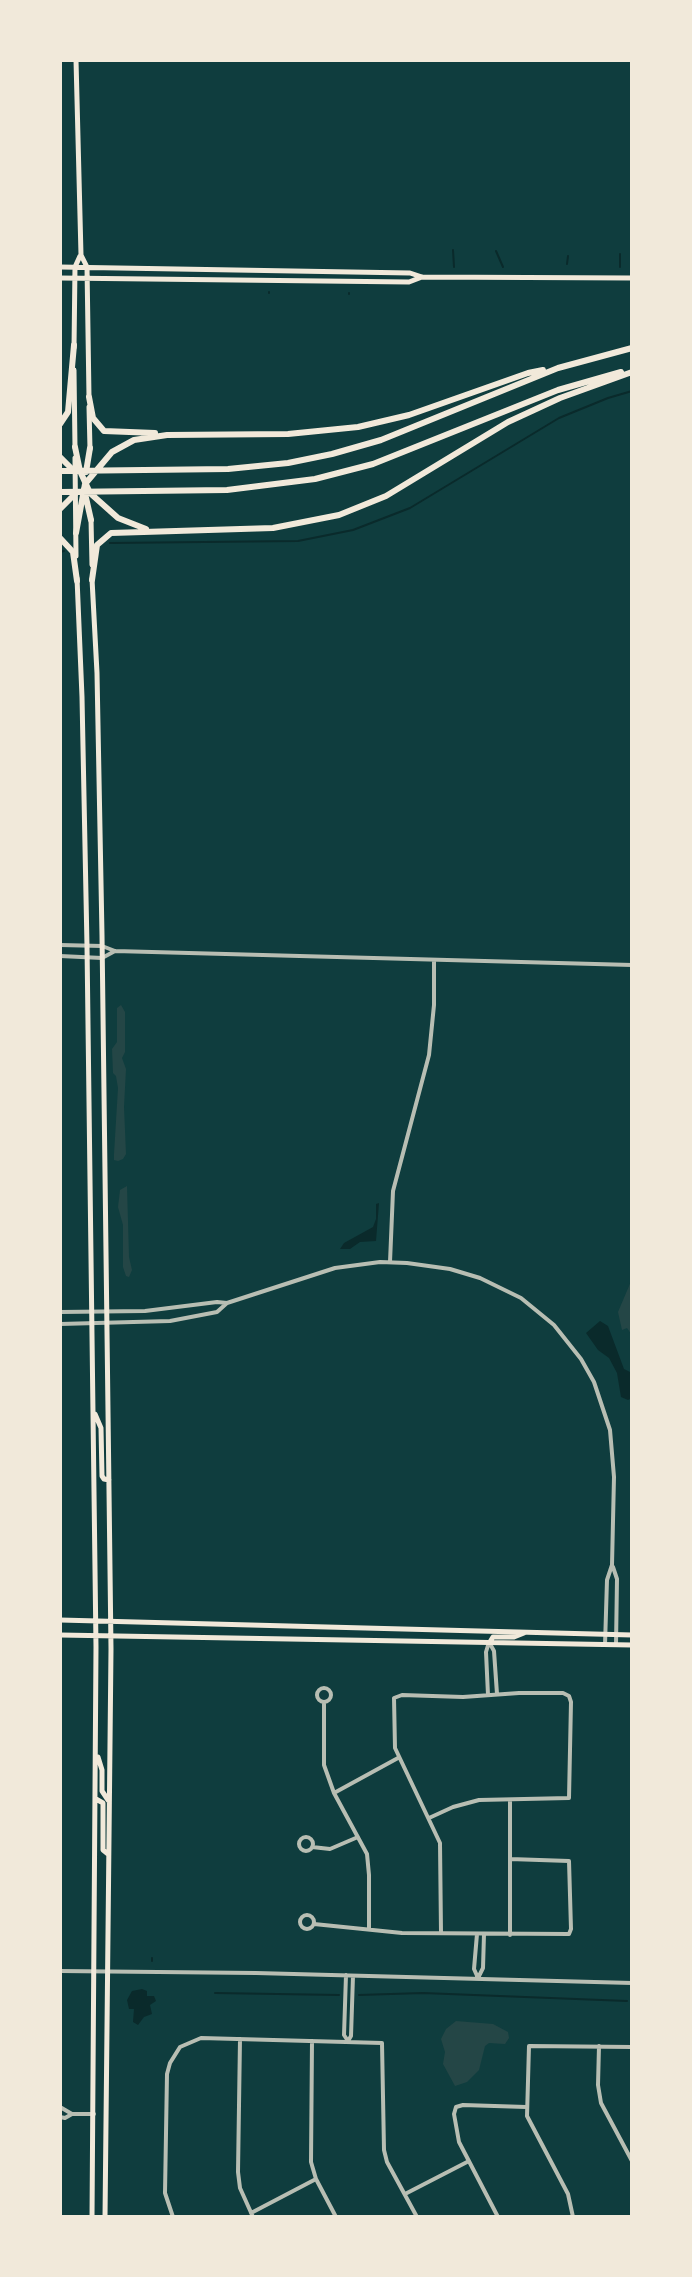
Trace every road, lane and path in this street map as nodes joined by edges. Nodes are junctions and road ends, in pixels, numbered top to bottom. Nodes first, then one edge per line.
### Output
1 (76, 60) edge
2 (81, 255) junction
3 (60, 267) edge
4 (75, 267) junction
5 (87, 267) junction
6 (180, 269) junction
7 (253, 271) junction
8 (422, 277) junction
9 (60, 278) edge
10 (74, 278) junction
11 (87, 278) junction
12 (632, 278) edge
13 (170, 279) junction
14 (189, 279) junction
15 (253, 280) junction
16 (74, 345) junction
17 (632, 348) edge
18 (558, 368) junction
19 (632, 371) edge
20 (89, 397) junction
21 (60, 424) edge
22 (167, 435) junction
23 (75, 447) junction
24 (90, 448) joint
25 (60, 457) edge
26 (60, 471) edge
27 (75, 472) junction
28 (85, 482) junction
29 (60, 492) edge
30 (75, 493) junction
31 (90, 493) junction
32 (60, 509) edge
33 (91, 520) junction
34 (157, 530) junction
35 (76, 533) junction
36 (60, 538) edge
37 (92, 580) junction
38 (77, 581) junction
39 (60, 945) edge
40 (87, 946) junction
41 (102, 946) junction
42 (115, 951) junction
43 (60, 956) edge
44 (87, 958) junction
45 (102, 958) junction
46 (434, 961) junction
47 (632, 965) edge
48 (390, 1262) junction
49 (227, 1303) junction
50 (60, 1312) edge
51 (92, 1312) junction
52 (107, 1312) junction
53 (92, 1323) junction
54 (60, 1324) edge
55 (107, 1324) junction
56 (93, 1410) junction
57 (109, 1480) junction
58 (612, 1565) junction
59 (60, 1620) edge
60 (95, 1620) junction
61 (111, 1621) junction
62 (274, 1626) junction
63 (524, 1632) junction
64 (606, 1634) junction
65 (616, 1634) junction
66 (60, 1635) edge
67 (632, 1635) edge
68 (96, 1637) junction
69 (111, 1637) junction
70 (274, 1639) junction
71 (489, 1642) junction
72 (605, 1645) junction
73 (616, 1645) junction
74 (632, 1645) edge
75 (497, 1694) junction
76 (488, 1695) junction
77 (324, 1703) dead end
78 (96, 1749) junction
79 (398, 1758) junction
80 (334, 1793) junction
81 (96, 1799) junction
82 (510, 1800) junction
83 (109, 1801) junction
84 (429, 1818) junction
85 (358, 1837) junction
86 (312, 1847) dead end
87 (108, 1854) junction
88 (510, 1859) junction
89 (314, 1924) dead end
90 (369, 1928) junction
91 (441, 1933) junction
92 (477, 1934) junction
93 (484, 1934) junction
94 (510, 1935) junction
95 (60, 1971) edge
96 (95, 1971) junction
97 (107, 1971) junction
98 (346, 1975) junction
99 (353, 1975) junction
100 (478, 1978) junction
101 (632, 1983) edge
102 (632, 2031) edge
103 (632, 2037) edge
104 (240, 2039) junction
105 (312, 2040) junction
106 (348, 2041) junction
107 (599, 2046) junction
108 (632, 2047) edge
109 (60, 2107) edge
110 (526, 2107) junction
111 (72, 2114) junction
112 (94, 2114) junction
113 (106, 2114) junction
114 (60, 2117) edge
115 (469, 2161) junction
116 (632, 2161) edge
117 (316, 2179) junction
118 (405, 2194) junction
119 (252, 2215) edge
120 (92, 2217) edge
121 (105, 2217) edge
122 (173, 2217) edge
123 (336, 2217) edge
124 (417, 2217) edge
125 (498, 2217) edge
126 (573, 2217) edge

1 - 2 main road
2 - 4 main road
2 - 5 main road
3 - 4 main road
4 - 5 main road
4 - 10 main road
5 - 6 main road
5 - 11 main road
6 - 7 main road
6 - 13 main road
6 - 14 main road
7 - 8 main road
7 - 15 main road
8 - 12 main road
8 - 15 main road
9 - 10 main road
10 - 11 main road
10 - 16 main road
11 - 13 main road
11 - 20 main road
13 - 14 main road
14 - 15 main road
16 - 21 highway
16 - 23 main road
17 - 18 highway
18 - 22 highway
18 - 26 highway
19 - 29 highway
19 - 34 highway
20 - 22 highway
20 - 24 main road
22 - 28 highway
23 - 27 main road
23 - 28 highway
24 - 28 highway
25 - 27 highway
27 - 28 highway
27 - 30 main road
28 - 30 highway
28 - 31 highway
28 - 33 highway
28 - 35 highway
30 - 32 highway
30 - 35 main road
31 - 33 main road
31 - 34 highway
33 - 37 main road
34 - 37 highway
35 - 38 main road
36 - 38 highway
37 - 41 main road
38 - 40 main road
39 - 40 street
40 - 41 street
40 - 44 main road
41 - 42 street
41 - 45 main road
42 - 45 street
42 - 46 street
43 - 44 street
44 - 45 street
44 - 51 main road
45 - 52 main road
46 - 47 street
46 - 48 street
48 - 49 street
48 - 58 street
49 - 52 street
49 - 55 street
50 - 51 street
51 - 52 street
51 - 53 main road
52 - 55 main road
53 - 54 street
53 - 55 street
53 - 56 main road
55 - 57 main road
56 - 57 main road
56 - 60 main road
57 - 61 main road
58 - 64 street
58 - 65 street
59 - 60 main road
60 - 61 main road
60 - 68 main road
61 - 62 main road
61 - 69 main road
62 - 63 main road
62 - 70 main road
63 - 64 main road
63 - 71 main road
64 - 65 main road
64 - 72 street
65 - 67 main road
65 - 73 street
66 - 68 main road
68 - 69 main road
68 - 78 main road
69 - 70 main road
69 - 83 main road
70 - 71 main road
71 - 72 main road
71 - 75 street
71 - 76 street
72 - 73 main road
73 - 74 main road
75 - 76 street
75 - 82 street
76 - 79 street
77 - 80 street
78 - 81 main road
78 - 83 main road
79 - 80 street
79 - 84 street
80 - 85 street
81 - 87 main road
81 - 96 main road
82 - 84 street
82 - 88 street
83 - 87 main road
84 - 91 street
85 - 86 street
85 - 90 street
87 - 97 main road
88 - 94 street
88 - 94 street
89 - 90 street
90 - 91 street
91 - 92 street
92 - 93 street
92 - 100 street
93 - 94 street
93 - 100 street
95 - 96 street
96 - 97 street
96 - 112 main road
97 - 98 street
97 - 113 main road
98 - 99 street
98 - 106 street
99 - 100 street
99 - 106 street
100 - 101 street
102 - 103 street
104 - 105 street
104 - 119 street
104 - 122 street
105 - 106 street
105 - 117 street
106 - 118 street
107 - 108 street
107 - 110 street
107 - 116 street
109 - 111 street
110 - 115 street
110 - 126 street
111 - 112 street
111 - 114 street
112 - 113 main road
112 - 120 main road
113 - 121 main road
115 - 118 street
115 - 125 street
117 - 119 street
117 - 123 street
118 - 124 street

